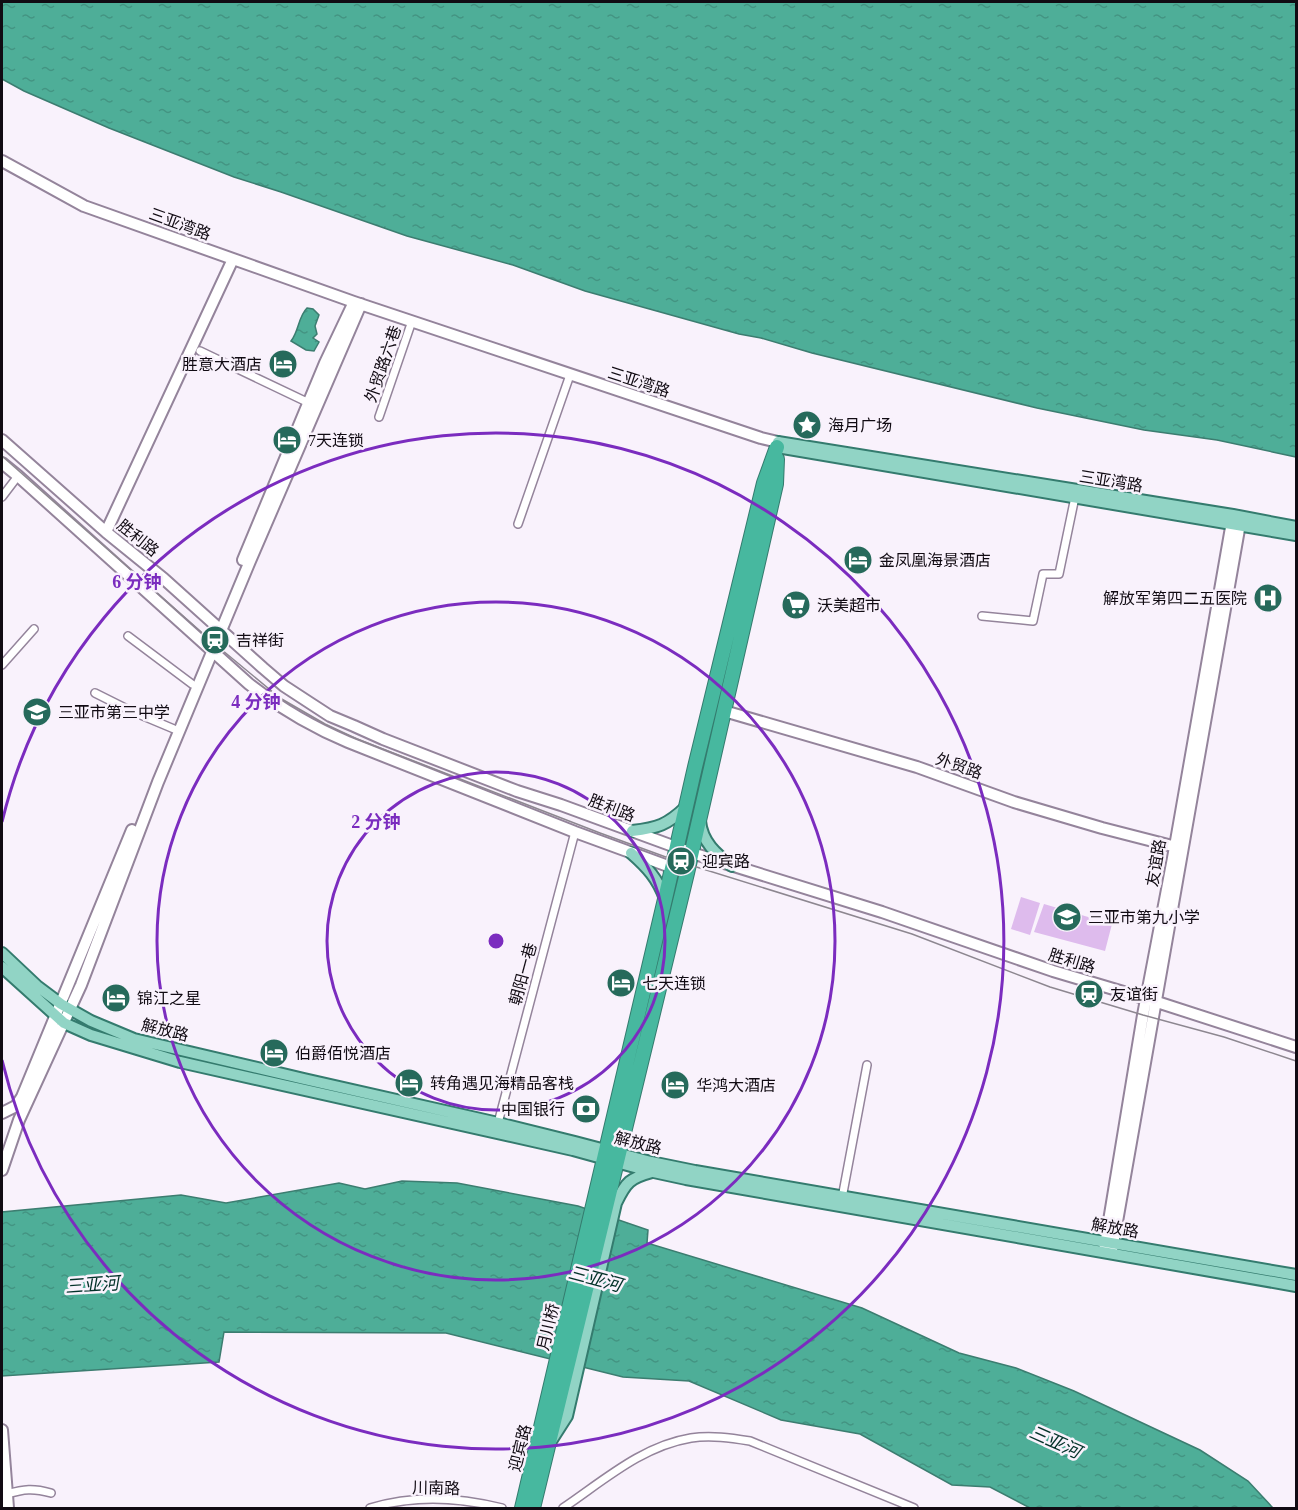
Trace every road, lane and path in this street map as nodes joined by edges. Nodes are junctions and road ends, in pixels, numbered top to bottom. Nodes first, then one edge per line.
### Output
1 (2, 161) edge
2 (233, 259) junction
3 (357, 303) junction
4 (412, 321) junction
5 (200, 351) dead end
6 (570, 375) junction
7 (309, 403) junction
8 (379, 417) dead end
9 (2, 440) edge
10 (777, 445) junction
11 (2, 462) edge
12 (18, 476) junction
13 (2, 497) edge
14 (1076, 497) junction
15 (1237, 520) junction
16 (518, 524) dead end
17 (1296, 527) edge
18 (106, 532) junction
19 (1296, 535) edge
20 (982, 615) dead end
21 (34, 629) dead end
22 (219, 629) junction
23 (128, 636) dead end
24 (210, 650) junction
25 (2, 665) edge
26 (192, 684) junction
27 (95, 693) dead end
28 (724, 711) junction
29 (174, 729) junction
30 (686, 807) junction
31 (700, 816) junction
32 (632, 831) junction
33 (575, 832) junction
34 (677, 848) junction
35 (1179, 848) junction
36 (631, 853) junction
37 (692, 853) junction
38 (732, 866) junction
39 (672, 867) junction
40 (687, 873) junction
41 (665, 899) junction
42 (2, 953) edge
43 (2, 967) edge
44 (1152, 1000) junction
45 (66, 1007) junction
46 (60, 1019) junction
47 (1296, 1047) edge
48 (867, 1065) dead end
49 (2, 1113) edge
50 (498, 1123) junction
51 (612, 1156) junction
52 (2, 1170) edge
53 (652, 1172) junction
54 (842, 1198) junction
55 (606, 1200) junction
56 (1108, 1248) junction
57 (1296, 1275) edge
58 (1296, 1286) edge
59 (560, 1399) junction
60 (2, 1430) edge
61 (51, 1493) dead end
62 (7, 1494) junction
63 (8, 1509) edge
64 (370, 1509) edge
65 (502, 1509) edge
66 (522, 1509) edge
67 (533, 1509) edge
68 (563, 1509) edge
69 (914, 1509) edge

1 - 2 main road, 三亚湾路
2 - 3 main road, 三亚湾路
2 - 18 main road
3 - 4 main road, 三亚湾路
3 - 7 main road
3 - 22 main road
4 - 6 main road, 三亚湾路
4 - 8 street, 外贸路六巷
5 - 7 street
6 - 10 main road, 三亚湾路
6 - 16 street
7 - 22 main road
9 - 18 main road, 胜利路
10 - 14 main road, 三亚湾路
10 - 15 main road, 三亚湾路
10 - 28 highway
10 - 30 highway
11 - 12 main road, 胜利路
12 - 13 street
12 - 24 main road, 胜利路
14 - 15 main road, 三亚湾路
14 - 20 street
15 - 17 main road, 三亚湾路
15 - 19 main road, 三亚湾路
15 - 35 main road, 友谊路
18 - 22 main road, 胜利路
21 - 25 street
22 - 24 main road
22 - 32 main road, 胜利路
23 - 26 street
24 - 26 main road
24 - 33 main road, 胜利路
24 - 45 main road
26 - 29 main road
27 - 29 street
28 - 31 highway
28 - 35 main road, 外贸路
29 - 45 main road
30 - 32 main road
30 - 34 highway
31 - 37 highway
31 - 38 main road
32 - 34 main road, 胜利路
33 - 36 main road, 胜利路
33 - 50 street, 朝阳一巷
34 - 37 main road, 胜利路
34 - 39 highway
35 - 44 main road, 友谊路
36 - 39 main road, 胜利路
36 - 41 main road
37 - 38 main road, 胜利路
37 - 40 highway
38 - 44 main road, 胜利路
39 - 40 main road, 胜利路
39 - 41 highway
40 - 51 highway
41 - 51 highway
42 - 45 main road, 解放路
43 - 46 main road, 解放路
44 - 47 main road, 胜利路
44 - 56 main road, 友谊路
45 - 46 main road
45 - 50 main road, 解放路
46 - 49 main road
46 - 51 main road, 解放路
46 - 52 main road
48 - 54 street
50 - 51 main road, 解放路
51 - 53 main road, 解放路
51 - 54 main road, 解放路
51 - 55 highway
53 - 55 main road
53 - 56 main road, 解放路
54 - 56 main road, 解放路
55 - 59 highway, 月川桥
56 - 57 main road, 解放路
56 - 58 main road, 解放路
59 - 66 highway, 迎宾路
59 - 67 highway, 迎宾路
60 - 62 main road
61 - 62 street
62 - 63 main road
64 - 65 street, 川南路
68 - 69 street

